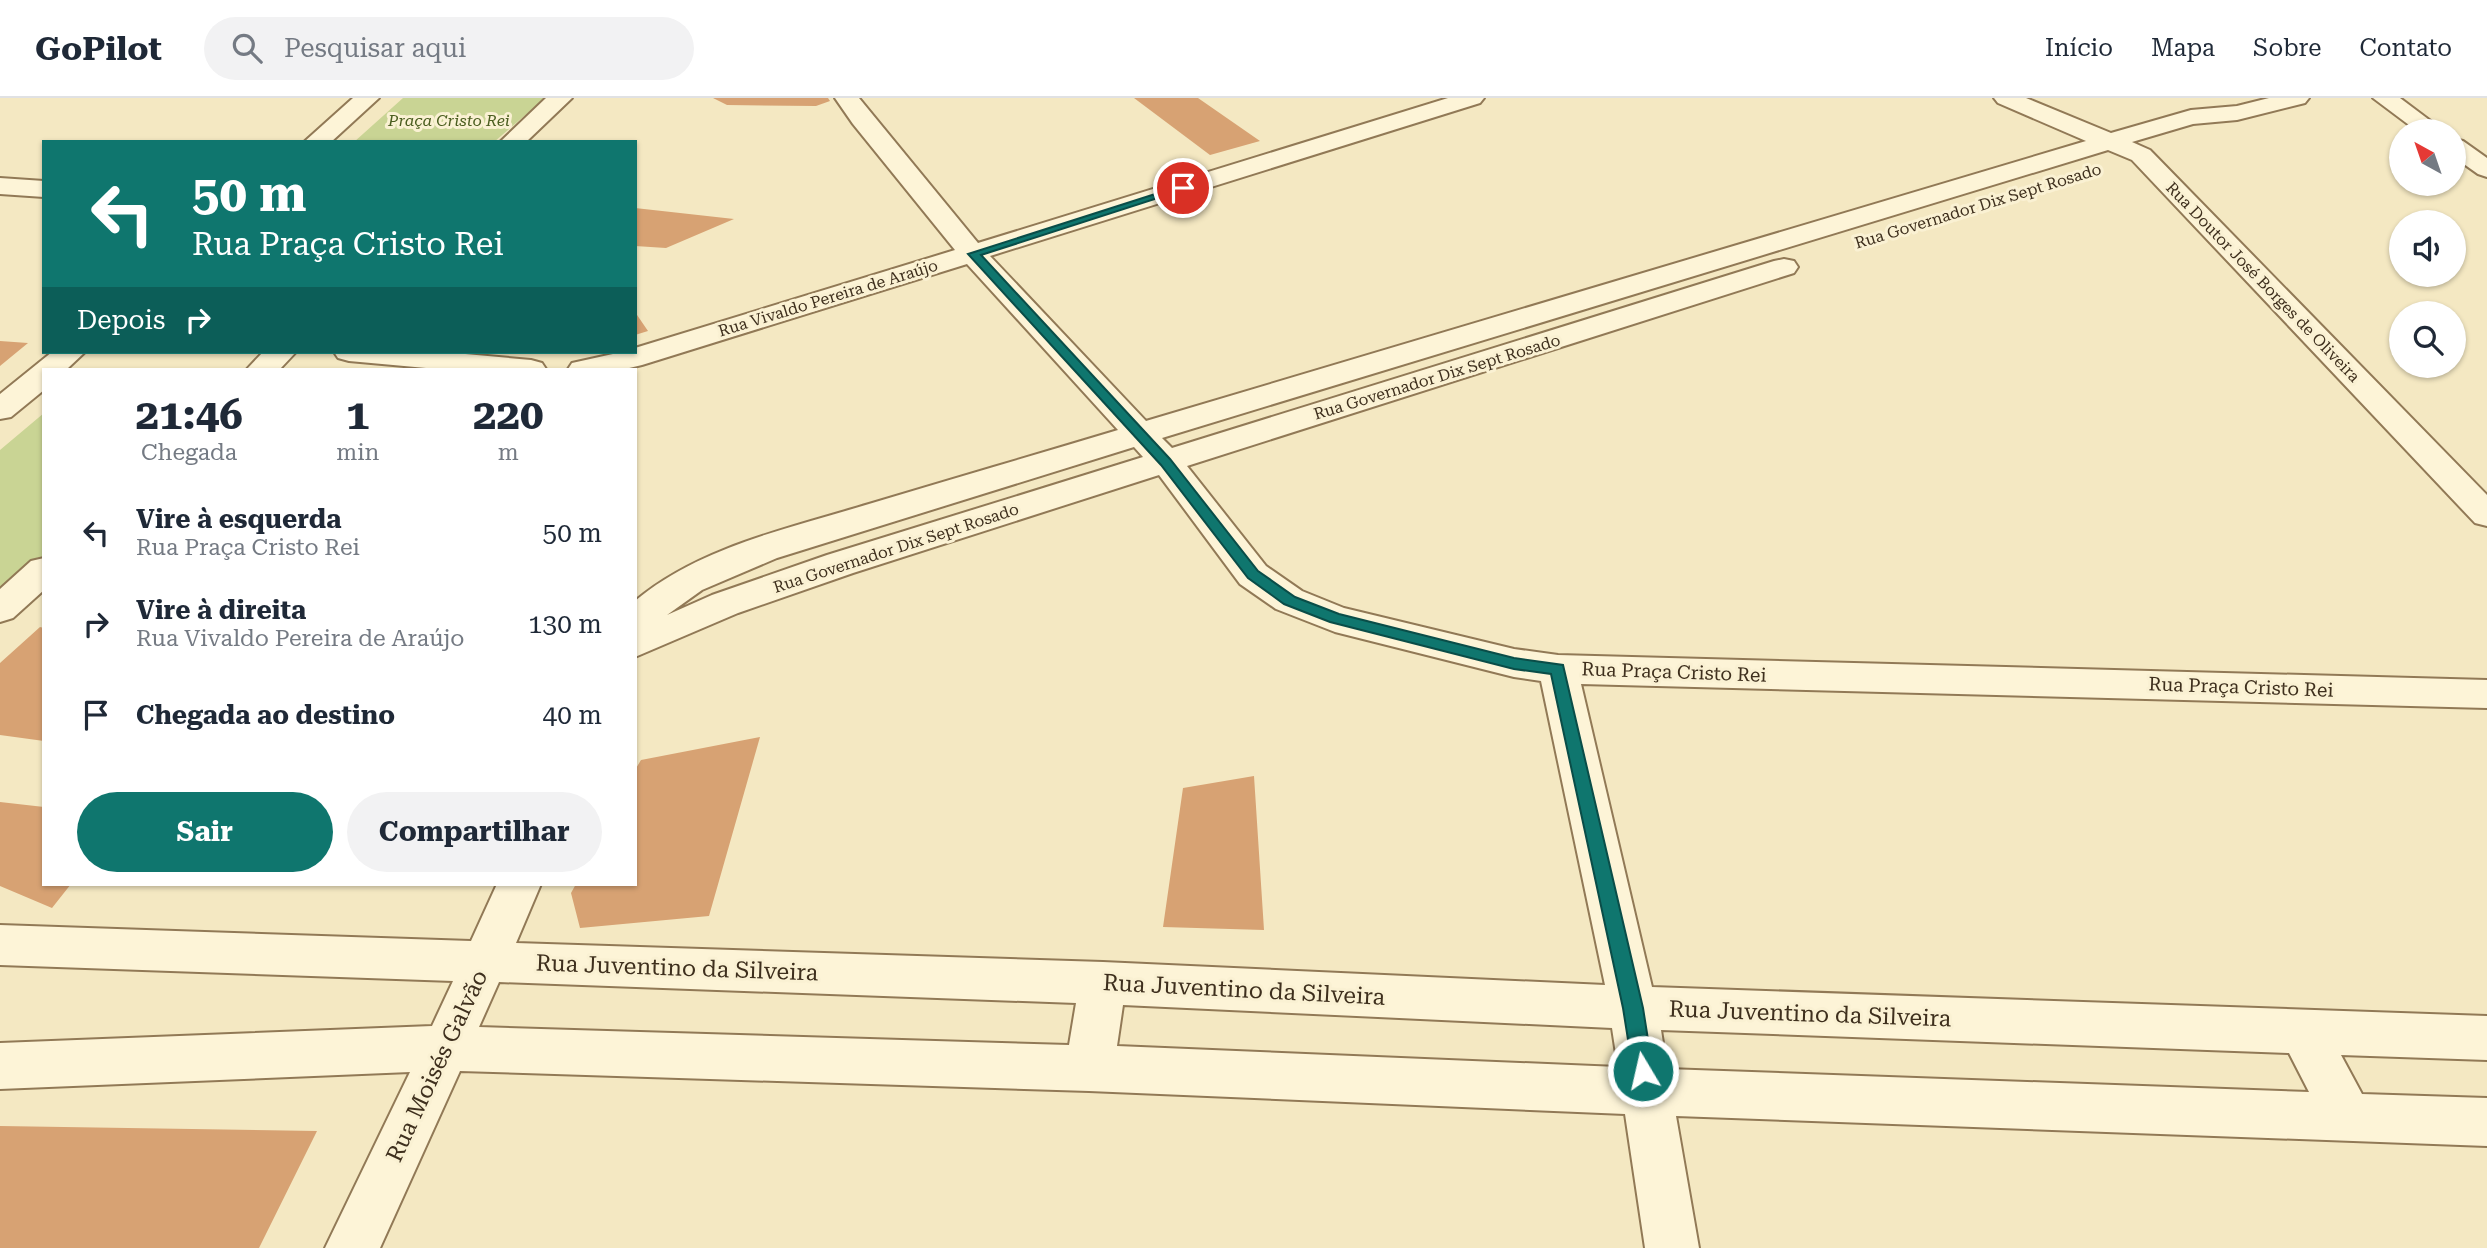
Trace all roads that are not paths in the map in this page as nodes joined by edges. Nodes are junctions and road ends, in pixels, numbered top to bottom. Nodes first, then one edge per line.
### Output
1 (367, 98) edge
2 (560, 98) edge
3 (847, 98) edge
4 (1472, 98) edge
5 (2006, 98) edge
6 (2297, 98) edge
7 (2385, 98) edge
8 (2237, 113) junction
9 (2415, 119) edge
10 (318, 140) edge
11 (514, 140) edge
12 (2108, 142) junction
13 (2466, 154) edge
14 (2141, 155) junction
15 (2487, 169) edge
16 (0, 186) edge
17 (42, 189) edge
18 (973, 254) junction
19 (69, 354) edge
20 (279, 354) edge
21 (370, 354) edge
22 (51, 368) edge
23 (263, 368) edge
24 (520, 368) edge
25 (588, 368) edge
26 (42, 376) edge
27 (0, 410) edge
28 (1139, 435) junction
29 (1166, 462) junction
30 (2487, 515) edge
31 (42, 572) edge
32 (0, 609) edge
33 (637, 624) edge
34 (637, 643) edge
35 (1558, 669) junction
36 (2487, 694) edge
37 (518, 886) edge
38 (0, 945) edge
39 (486, 961) junction
40 (1103, 983) junction
41 (1633, 1008) junction
42 (2303, 1031) junction
43 (2487, 1038) edge
44 (446, 1048) junction
45 (0, 1066) edge
46 (1088, 1068) junction
47 (1646, 1093) junction
48 (2348, 1117) junction
49 (2487, 1122) edge
50 (352, 1248) edge
51 (1672, 1248) edge

1 - 10 street
2 - 11 street
3 - 18 street, Rua Praça Cristo Rei
4 - 18 street, Rua Vivaldo Pereira de Araújo
5 - 12 street, Rua Doutor José Borges de Oliveira
6 - 8 street, Rua Governador Dix Sept Rosado
7 - 9 street
8 - 12 street, Rua Governador Dix Sept Rosado
8 - 14 street, Rua Governador Dix Sept Rosado
12 - 14 street, Rua Doutor José Borges de Oliveira
12 - 28 street, Rua Governador Dix Sept Rosado
13 - 15 street
14 - 29 street, Rua Governador Dix Sept Rosado
14 - 30 street, Rua Doutor José Borges de Oliveira
16 - 17 street
18 - 25 street, Rua Vivaldo Pereira de Araújo
18 - 28 street, Rua Praça Cristo Rei
19 - 22 street
20 - 23 street
21 - 24 street
26 - 27 street
28 - 29 street, Rua Praça Cristo Rei
28 - 33 street, Rua Governador Dix Sept Rosado
29 - 34 street, Rua Governador Dix Sept Rosado
29 - 35 street, Rua Praça Cristo Rei
31 - 32 street
35 - 36 street, Rua Praça Cristo Rei
35 - 41 street
37 - 39 street, Rua Moisés Galvão
38 - 39 street, Rua Juventino da Silveira
39 - 40 street, Rua Juventino da Silveira
39 - 44 street, Rua Moisés Galvão
40 - 41 street, Rua Juventino da Silveira
40 - 46 street
41 - 42 street, Rua Juventino da Silveira
41 - 47 street
42 - 43 street, Rua Juventino da Silveira
42 - 48 street
44 - 45 street
44 - 46 street
44 - 50 street, Rua Moisés Galvão
46 - 47 street
47 - 48 street
47 - 51 street
48 - 49 street

